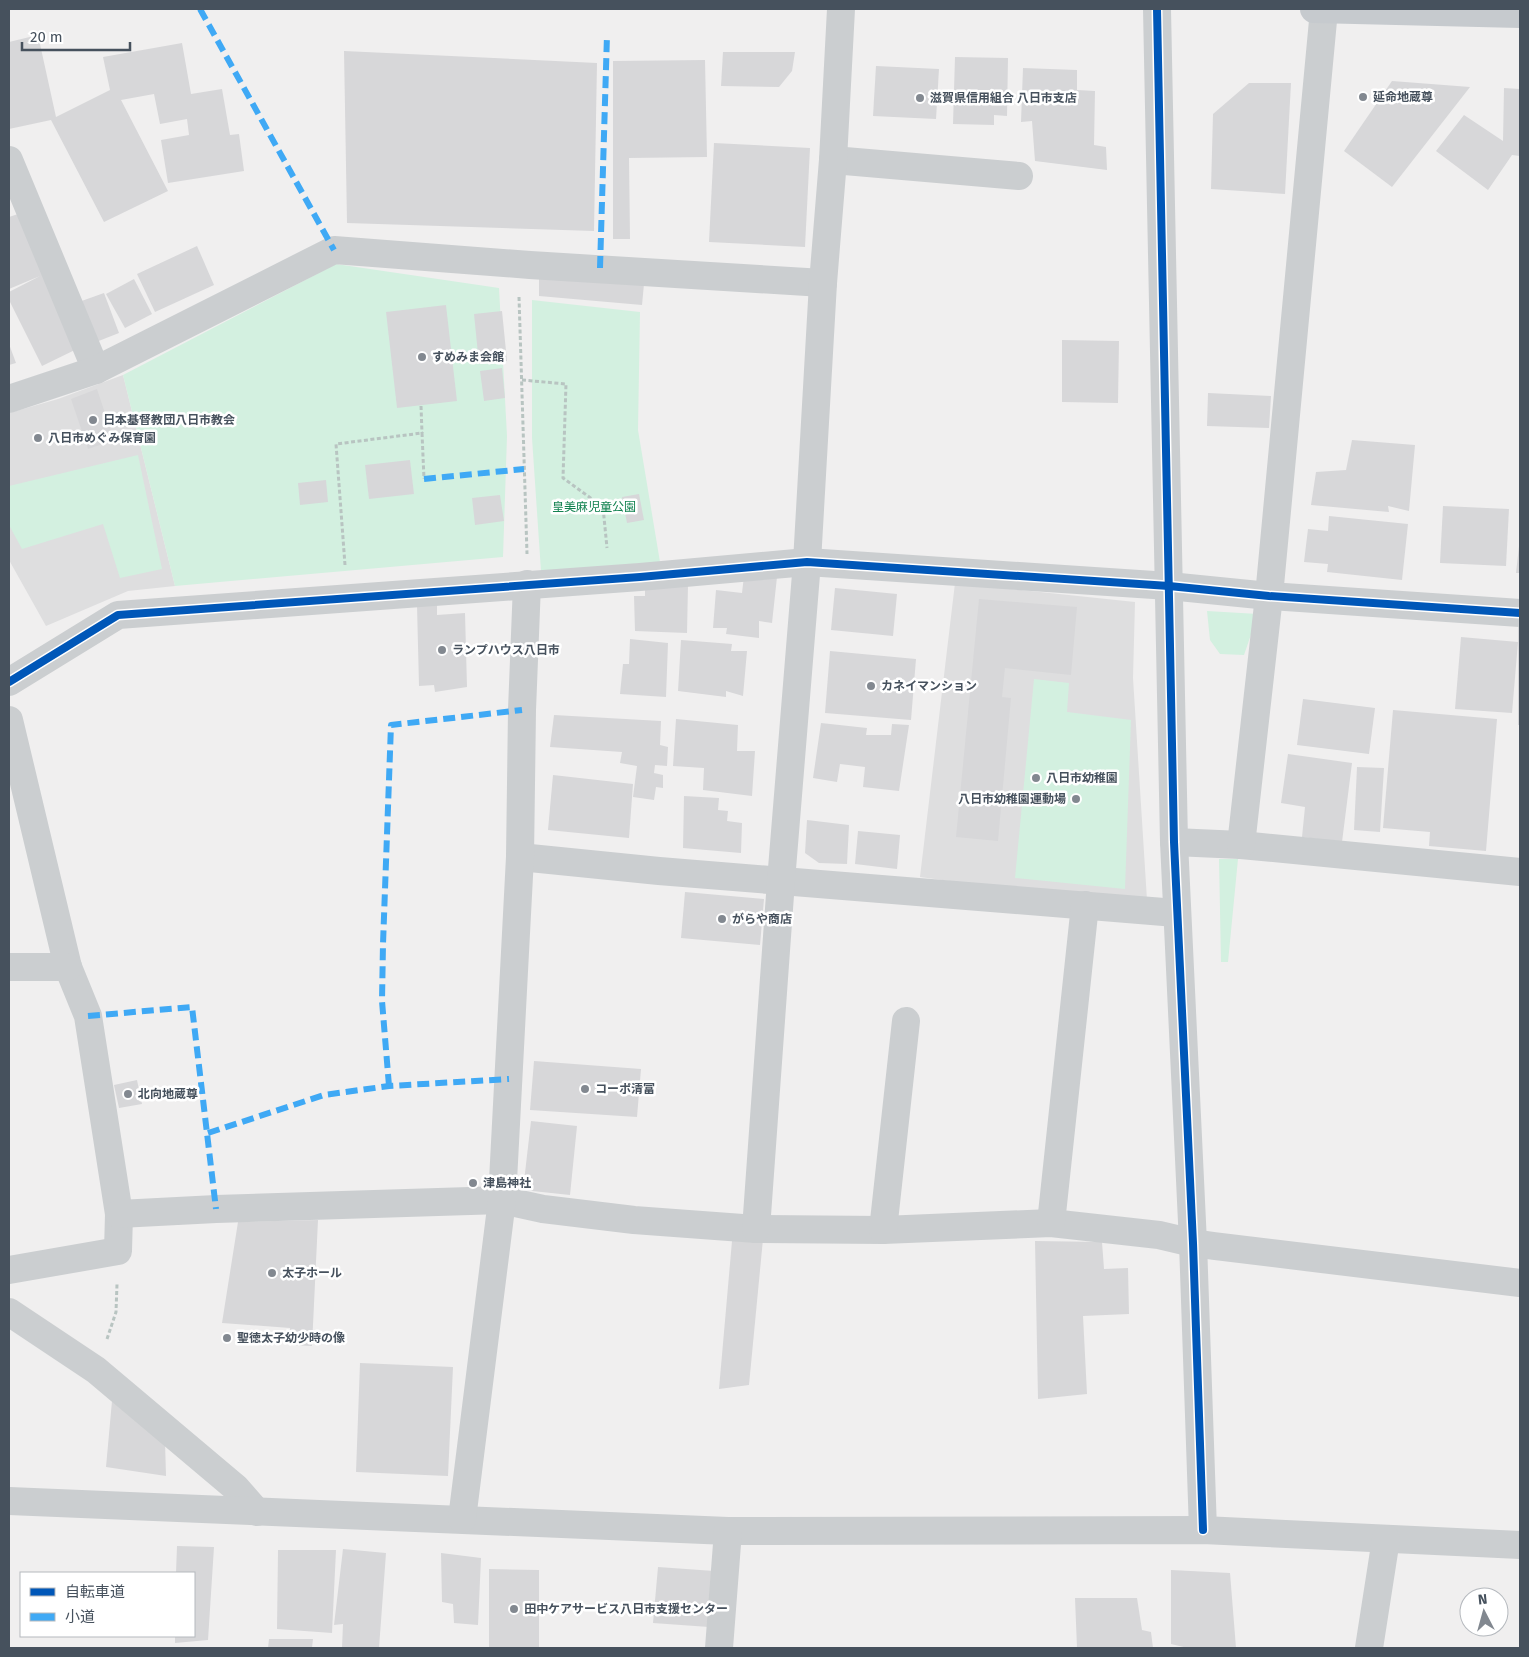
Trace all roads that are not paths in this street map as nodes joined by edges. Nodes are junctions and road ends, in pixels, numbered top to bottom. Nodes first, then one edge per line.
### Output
1 (841, 9) edge
2 (1157, 9) edge
3 (1319, 9) edge
4 (1478, 11) edge
5 (1520, 14) edge
6 (9, 160) edge
7 (833, 160) junction
8 (1018, 176) dead end
9 (823, 283) junction
10 (96, 370) junction
11 (9, 399) edge
12 (807, 562) junction
13 (528, 584) junction
14 (1169, 586) junction
15 (1269, 596) junction
16 (1520, 613) edge
17 (9, 682) edge
18 (9, 720) edge
19 (1174, 842) junction
20 (1241, 845) junction
21 (520, 857) junction
22 (1520, 872) edge
23 (781, 881) junction
24 (1085, 905) junction
25 (1176, 913) junction
26 (9, 967) edge
27 (68, 967) junction
28 (906, 1021) dead end
29 (502, 1200) junction
30 (119, 1214) junction
31 (1051, 1224) junction
32 (756, 1229) junction
33 (883, 1230) junction
34 (1193, 1243) junction
35 (9, 1270) edge
36 (1520, 1283) edge
37 (9, 1312) edge
38 (9, 1501) edge
39 (257, 1512) junction
40 (462, 1519) junction
41 (1203, 1530) junction
42 (728, 1531) junction
43 (1386, 1539) junction
44 (1520, 1545) edge
45 (718, 1648) edge
46 (1369, 1648) edge

1 - 7 street
2 - 14 street
3 - 4 main road
3 - 15 street
4 - 5 main road
6 - 10 street
7 - 8 street
7 - 9 street
9 - 10 street
9 - 12 street
10 - 11 street
12 - 13 street
12 - 14 street
12 - 23 street
13 - 17 street
13 - 21 street
14 - 15 street
14 - 19 street
15 - 16 street
15 - 20 street
18 - 27 street
19 - 20 street
19 - 25 street
20 - 22 street
21 - 23 street
21 - 29 street
23 - 24 street
23 - 32 street
24 - 25 street
24 - 31 street
25 - 34 street
26 - 27 street
27 - 30 street
28 - 33 street
29 - 30 street
29 - 32 street
29 - 40 street
30 - 35 street
31 - 33 street
31 - 34 street
32 - 33 street
34 - 36 street
34 - 41 street
37 - 39 street
38 - 39 street
39 - 40 street
40 - 42 street
41 - 42 street
41 - 43 street
42 - 45 street
43 - 44 street
43 - 46 street

